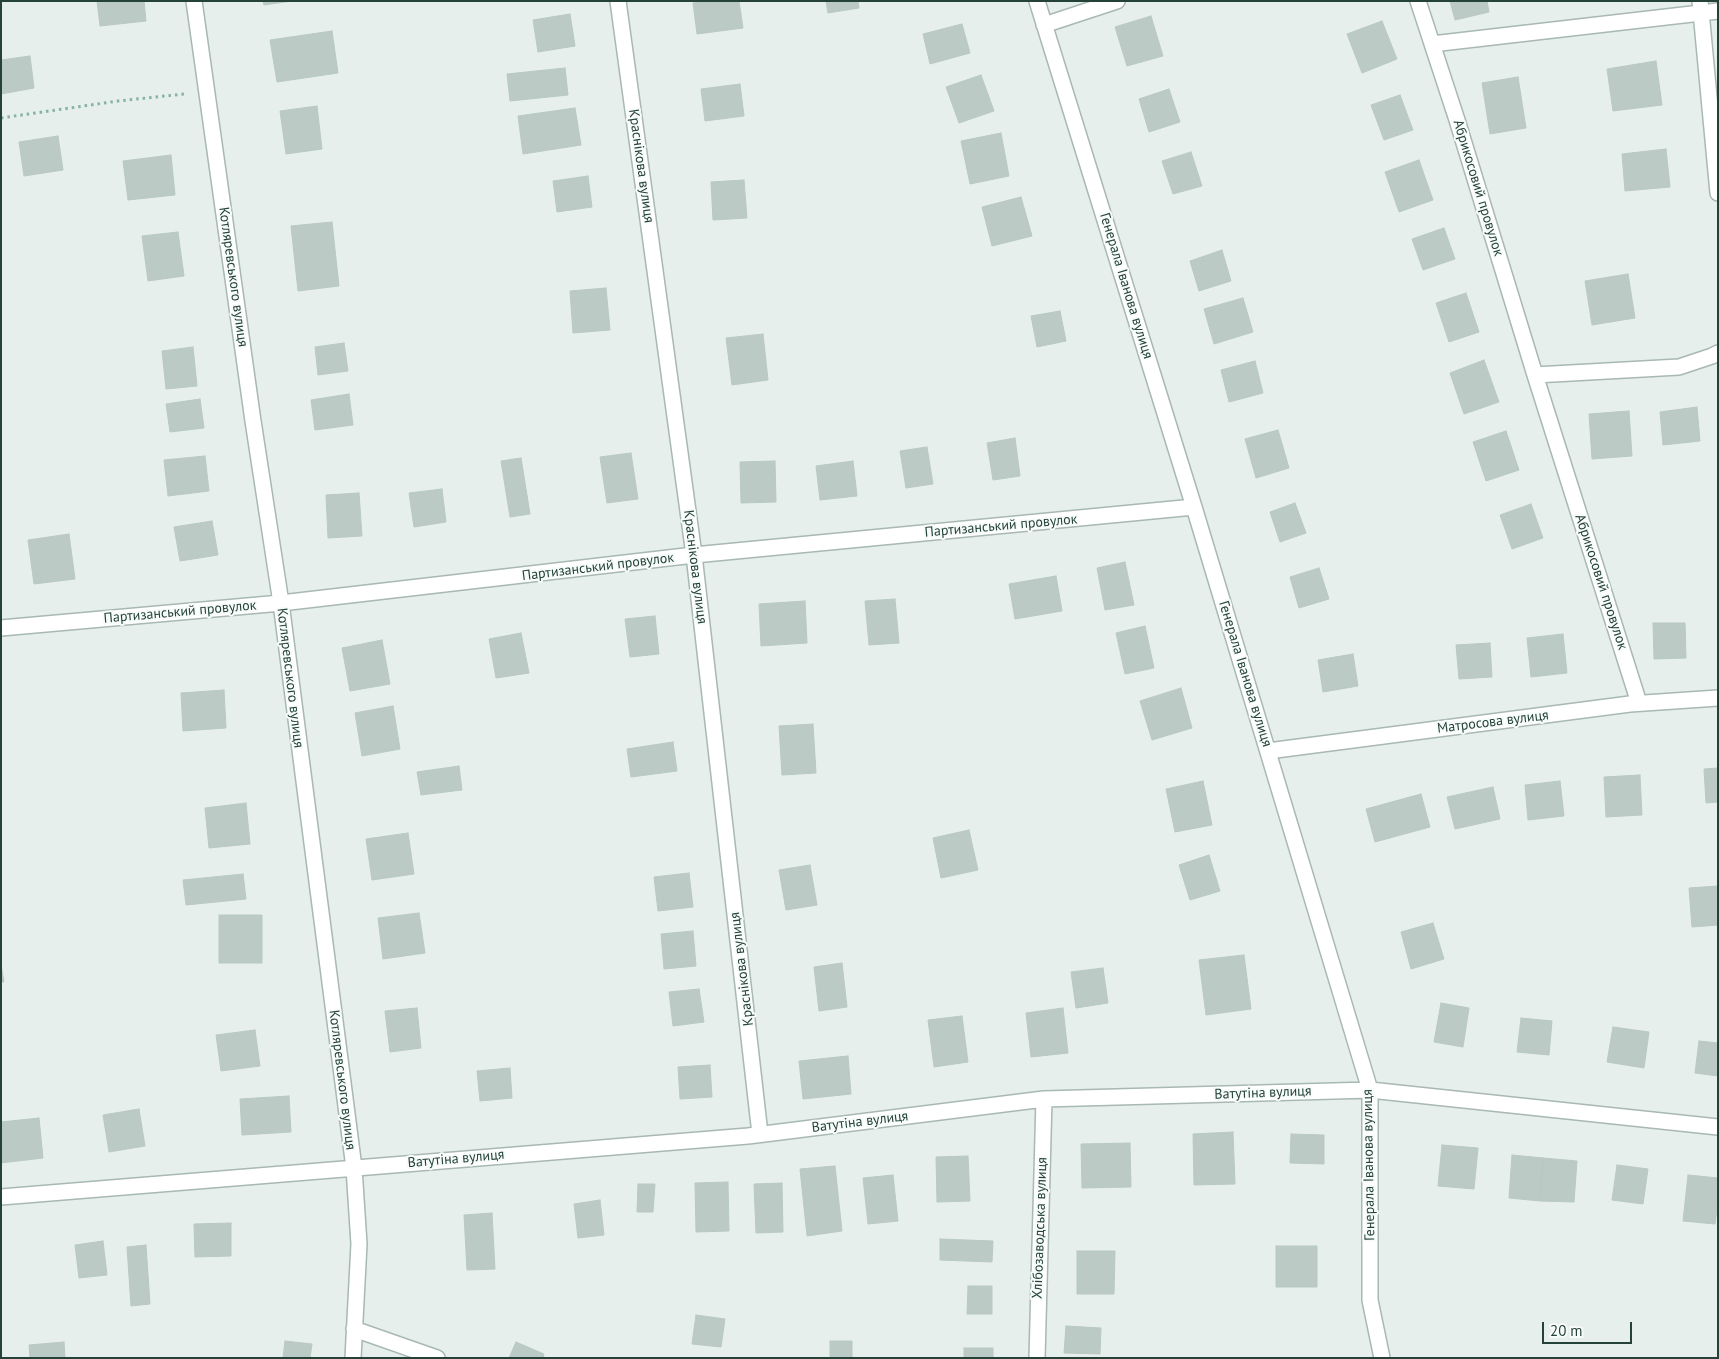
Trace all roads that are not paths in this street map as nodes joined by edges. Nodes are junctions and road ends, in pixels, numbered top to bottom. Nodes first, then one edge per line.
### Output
1 (194, 1) edge
2 (618, 1) edge
3 (1037, 1) edge
4 (1117, 1) edge
5 (1418, 1) edge
6 (1700, 7) edge
7 (1718, 11) edge
8 (1044, 25) junction
9 (1432, 44) junction
10 (1718, 193) edge
11 (1718, 352) edge
12 (1535, 375) junction
13 (1194, 507) junction
14 (694, 555) junction
15 (281, 603) junction
16 (1, 628) edge
17 (1718, 698) edge
18 (1639, 703) junction
19 (1268, 752) junction
20 (1370, 1090) junction
21 (1044, 1099) junction
22 (1718, 1127) edge
23 (760, 1134) junction
24 (354, 1168) junction
25 (1, 1196) edge
26 (354, 1329) junction
27 (353, 1358) edge
28 (437, 1358) edge
29 (1037, 1358) edge
30 (1382, 1358) edge

1 - 15 street, Котляревського вулиця
2 - 14 street, Краснікова вулиця
3 - 8 street, Генерала Іванова вулиця
4 - 8 street
5 - 9 street, Абрикосовий провулок
6 - 7 street
6 - 9 street
6 - 10 street
8 - 13 street, Генерала Іванова вулиця
9 - 12 street, Абрикосовий провулок
11 - 12 street
12 - 18 street, Абрикосовий провулок
13 - 14 street, Партизанський провулок
13 - 19 street, Генерала Іванова вулиця
14 - 15 street, Партизанський провулок
14 - 23 street, Краснікова вулиця
15 - 16 street, Партизанський провулок
15 - 24 street, Котляревського вулиця
17 - 18 street, Матросова вулиця
18 - 19 street, Матросова вулиця
19 - 20 street, Генерала Іванова вулиця
20 - 21 street, Ватутіна вулиця
20 - 22 street, Ватутіна вулиця
20 - 30 street, Генерала Іванова вулиця
21 - 23 street, Ватутіна вулиця
21 - 29 street, Хлібозаводська вулиця
23 - 24 street, Ватутіна вулиця
24 - 25 street, Ватутіна вулиця
24 - 26 street, Котляревського вулиця
26 - 27 street, Котляревського вулиця
26 - 28 street

